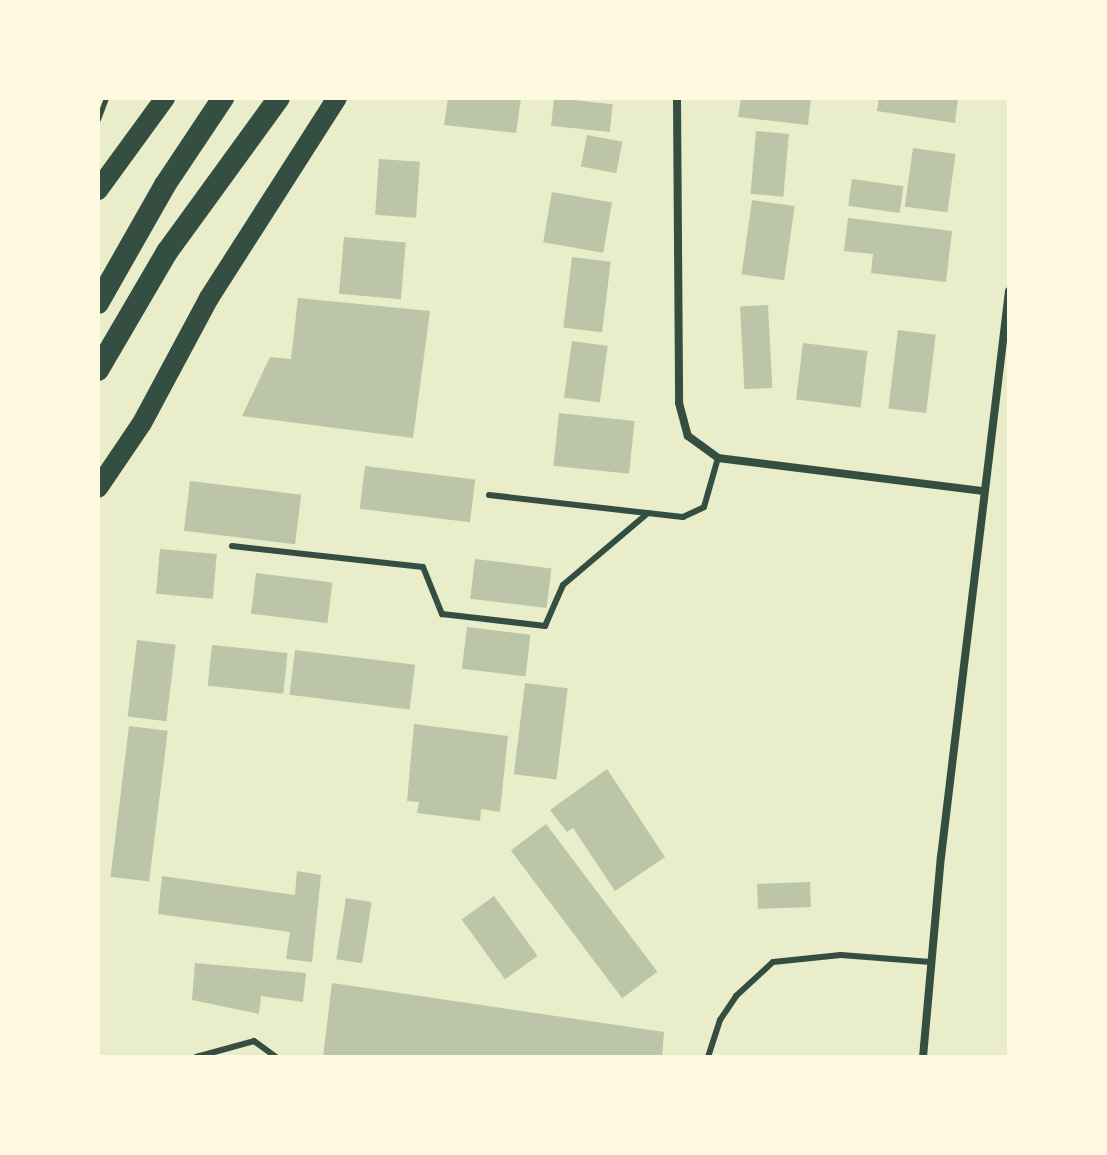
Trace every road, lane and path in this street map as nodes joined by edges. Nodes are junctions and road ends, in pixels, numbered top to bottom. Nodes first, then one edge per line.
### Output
1 (106, 98) edge
2 (165, 98) edge
3 (223, 98) edge
4 (279, 98) edge
5 (337, 98) edge
6 (677, 98) edge
7 (98, 119) edge
8 (98, 190) edge
9 (1009, 291) edge
10 (98, 303) edge
11 (98, 370) edge
12 (718, 458) junction
13 (98, 488) edge
14 (984, 491) junction
15 (489, 495) dead end
16 (648, 513) junction
17 (232, 546) dead end
18 (931, 962) junction
19 (196, 1057) edge
20 (276, 1057) edge
21 (708, 1057) edge
22 (923, 1057) edge

1 - 7 path
2 - 8 main road
3 - 10 highway
4 - 11 highway
5 - 13 main road
6 - 12 street
9 - 14 street
12 - 14 street
12 - 16 lane
14 - 18 street
15 - 16 lane
16 - 17 lane
18 - 21 lane
18 - 22 street
19 - 20 lane

